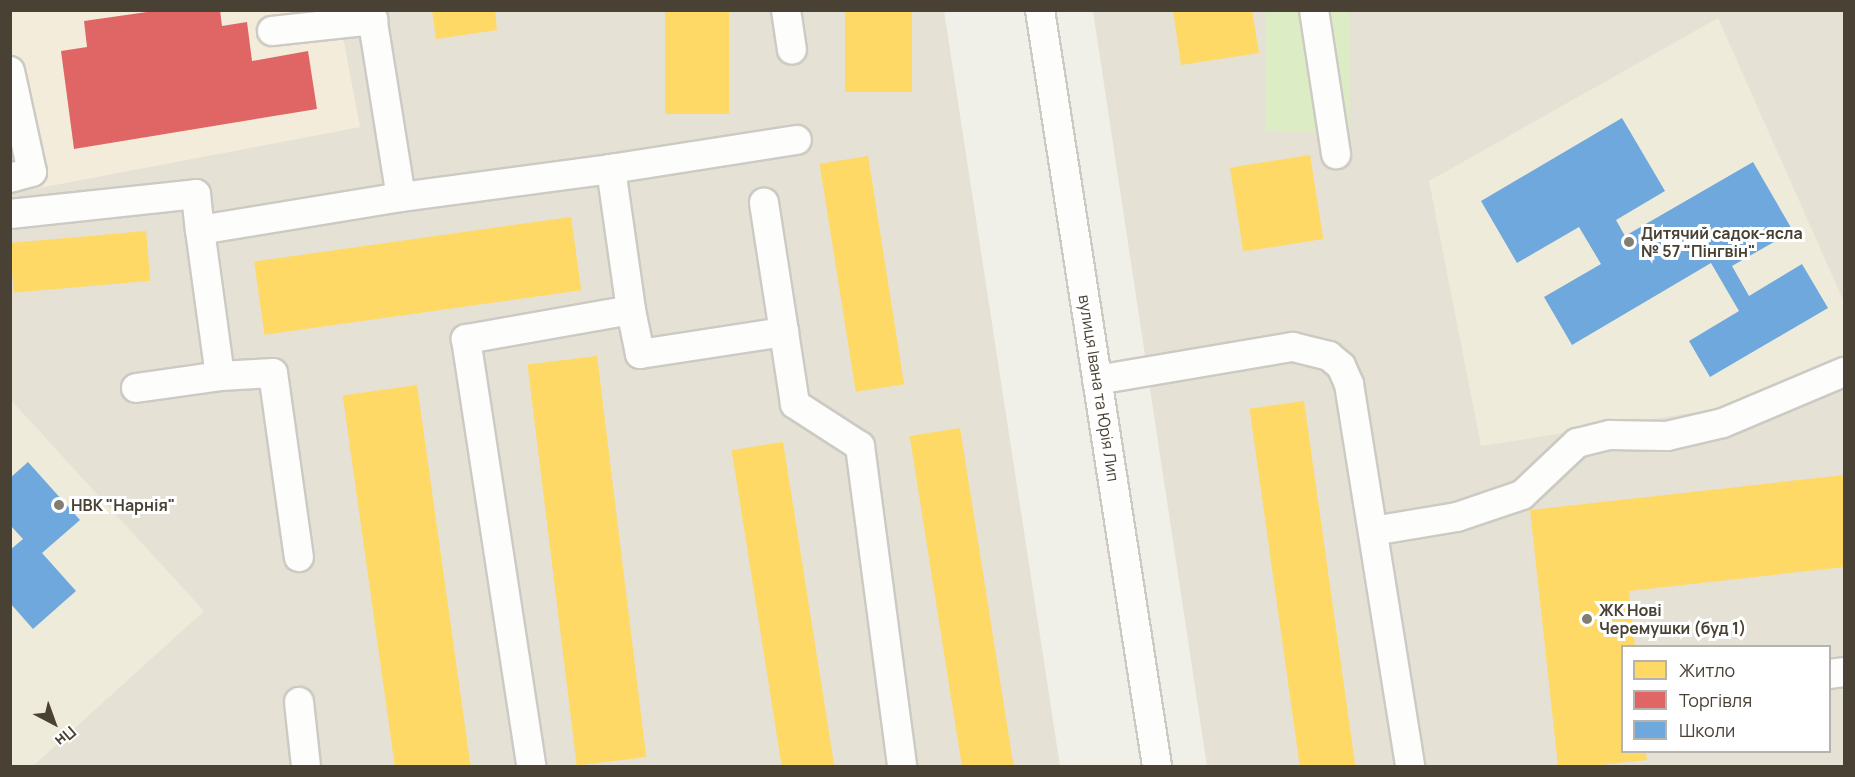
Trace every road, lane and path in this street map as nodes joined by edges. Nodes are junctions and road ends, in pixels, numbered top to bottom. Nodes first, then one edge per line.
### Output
1 (786, 10) edge
2 (1040, 10) edge
3 (1314, 10) edge
4 (372, 15) edge
5 (272, 31) dead end
6 (792, 50) dead end
7 (10, 71) edge
8 (797, 140) dead end
9 (1336, 154) dead end
10 (611, 169) junction
11 (10, 178) edge
12 (401, 197) junction
13 (764, 203) dead end
14 (10, 214) edge
15 (200, 230) junction
16 (631, 310) junction
17 (784, 332) junction
18 (1845, 372) edge
19 (220, 376) junction
20 (1097, 380) junction
21 (136, 388) dead end
22 (1373, 531) junction
23 (299, 557) dead end
24 (298, 702) dead end
25 (306, 766) edge
26 (531, 766) edge
27 (902, 766) edge
28 (1156, 766) edge
29 (1410, 766) edge

1 - 6 street
2 - 20 street, вулиця Івана та Юрія Лип
3 - 9 street
4 - 5 street
4 - 12 street
7 - 11 street
8 - 10 street
10 - 12 street
10 - 16 street
12 - 15 street
13 - 17 street
14 - 15 street
15 - 19 street
16 - 17 street
16 - 26 street
17 - 27 street
18 - 22 street
19 - 21 street
19 - 23 street
20 - 22 street
20 - 28 street, вулиця Івана та Юрія Лип
22 - 29 street
24 - 25 street

